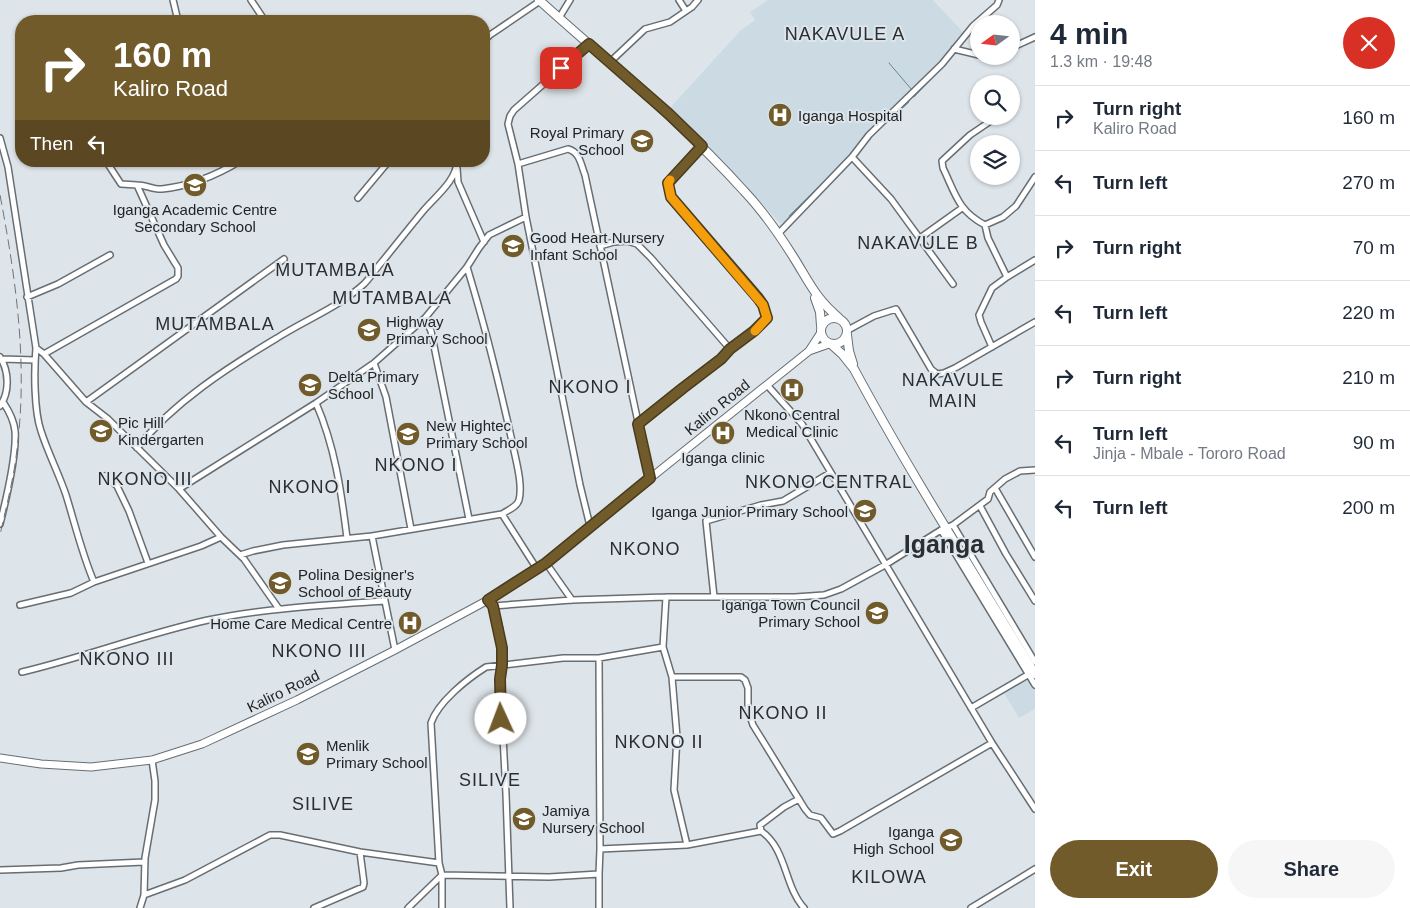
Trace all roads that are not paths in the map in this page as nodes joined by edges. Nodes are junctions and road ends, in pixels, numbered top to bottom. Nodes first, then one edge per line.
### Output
1 (173, 0) edge
2 (251, 0) edge
3 (540, 0) edge
4 (570, 0) edge
5 (679, 0) edge
6 (698, 0) edge
7 (999, 0) edge
8 (686, 11) junction
9 (177, 15) edge
10 (261, 15) edge
11 (559, 18) junction
12 (490, 35) edge
13 (1035, 37) edge
14 (589, 44) junction
15 (1020, 44) edge
16 (954, 49) junction
17 (970, 52) edge
18 (610, 62) junction
19 (985, 125) edge
20 (0, 138) edge
21 (702, 146) junction
22 (852, 157) junction
23 (518, 164) junction
24 (110, 167) edge
25 (229, 167) edge
26 (384, 167) edge
27 (457, 168) joint
28 (1035, 177) edge
29 (135, 184) junction
30 (358, 198) dead end
31 (962, 208) junction
32 (526, 217) junction
33 (985, 225) junction
34 (778, 234) junction
35 (920, 238) junction
36 (484, 242) junction
37 (600, 246) junction
38 (110, 255) dead end
39 (284, 259) dead end
40 (1035, 260) edge
41 (467, 267) junction
42 (1007, 277) junction
43 (954, 284) dead end
44 (814, 293) junction
45 (27, 297) junction
46 (425, 318) junction
47 (838, 318) junction
48 (1035, 322) edge
49 (820, 330) junction
50 (847, 332) junction
51 (830, 345) junction
52 (992, 347) junction
53 (36, 348) junction
54 (730, 349) junction
55 (809, 351) junction
56 (44, 354) junction
57 (1, 358) edge
58 (35, 360) junction
59 (374, 363) junction
60 (854, 369) junction
61 (767, 385) junction
62 (86, 402) junction
63 (316, 403) junction
64 (2, 404) edge
65 (638, 424) junction
66 (137, 448) junction
67 (1035, 470) edge
68 (830, 473) junction
69 (105, 476) dead end
70 (650, 478) junction
71 (995, 488) junction
72 (179, 489) junction
73 (980, 506) junction
74 (502, 514) junction
75 (469, 519) junction
76 (0, 524) edge
77 (590, 526) junction
78 (947, 528) junction
79 (411, 529) junction
80 (372, 536) junction
81 (221, 537) junction
82 (346, 538) junction
83 (240, 555) junction
84 (1035, 556) edge
85 (546, 563) junction
86 (148, 564) junction
87 (885, 565) junction
88 (537, 569) junction
89 (94, 582) junction
90 (666, 597) junction
91 (714, 597) junction
92 (572, 600) junction
93 (1035, 600) edge
94 (385, 601) junction
95 (490, 603) junction
96 (20, 605) dead end
97 (279, 608) junction
98 (663, 647) junction
99 (395, 650) junction
100 (599, 658) junction
101 (1035, 662) edge
102 (502, 665) junction
103 (22, 672) dead end
104 (1033, 672) edge
105 (672, 677) junction
106 (1035, 685) edge
107 (972, 708) junction
108 (992, 743) junction
109 (0, 758) edge
110 (152, 760) junction
111 (799, 799) junction
112 (1035, 809) edge
113 (761, 831) junction
114 (687, 844) junction
115 (600, 849) junction
116 (360, 852) junction
117 (144, 862) junction
118 (439, 863) junction
119 (1035, 869) edge
120 (0, 870) edge
121 (599, 874) junction
122 (442, 875) junction
123 (509, 877) junction
124 (144, 895) junction
125 (140, 908) edge
126 (314, 908) edge
127 (408, 908) edge
128 (442, 908) edge
129 (510, 908) edge
130 (599, 908) edge
131 (804, 908) edge
132 (971, 908) edge

1 - 9 street
2 - 10 street
3 - 11 main road
3 - 12 street
4 - 11 street
5 - 8 street
6 - 8 street
7 - 16 street
8 - 18 street
11 - 14 main road
13 - 15 street
14 - 18 main road
14 - 23 street
16 - 17 street
16 - 22 street
18 - 21 main road
19 - 31 street
20 - 45 street
21 - 34 main road
21 - 54 street
22 - 34 street
22 - 35 street
23 - 32 street
23 - 37 street
24 - 29 street
25 - 29 street
26 - 30 street
27 - 36 street
27 - 66 street
28 - 33 street
29 - 56 street
31 - 33 street
31 - 35 street
32 - 36 street
32 - 77 street
33 - 42 street
34 - 44 main road
35 - 43 street
36 - 41 street
37 - 54 street
37 - 65 street
38 - 45 street
39 - 62 street
40 - 42 street
41 - 46 street
41 - 74 street
42 - 52 street
44 - 47 main road
44 - 49 main road
45 - 53 street
46 - 59 street
46 - 75 street
47 - 49 main road
47 - 50 main road
48 - 52 street
49 - 51 main road
49 - 55 main road, Kaliro Road
50 - 51 main road
50 - 52 street
50 - 60 main road
51 - 55 main road, Kaliro Road
51 - 60 main road
53 - 56 street
53 - 58 street
54 - 65 street
55 - 61 main road, Kaliro Road
56 - 62 street
57 - 58 street
57 - 64 street
58 - 89 street
59 - 63 street
59 - 79 street
60 - 78 main road
61 - 68 street
61 - 70 main road, Kaliro Road
62 - 66 street
63 - 72 street
63 - 82 street
64 - 76 street
65 - 70 street
66 - 72 street
67 - 71 street
68 - 87 street
68 - 91 street
69 - 86 street
70 - 77 main road, Kaliro Road
71 - 73 street
71 - 84 street
72 - 81 street
73 - 78 street
73 - 93 street
74 - 75 street
74 - 88 street
75 - 79 street
77 - 85 main road, Kaliro Road
78 - 87 street
78 - 101 street
78 - 104 main road
79 - 80 street
80 - 82 street
80 - 94 street
81 - 83 street
81 - 86 street
82 - 83 street
83 - 97 street
85 - 88 main road, Kaliro Road
85 - 92 street
86 - 89 street
87 - 91 street
87 - 107 street
88 - 95 main road, Kaliro Road
89 - 96 street
90 - 91 street
90 - 92 street
90 - 98 street
92 - 95 street
94 - 97 street
94 - 99 street
95 - 99 main road, Kaliro Road
95 - 102 street
97 - 103 street
98 - 100 street
98 - 105 street
99 - 110 main road, Kaliro Road
100 - 102 street
100 - 115 street
102 - 118 street
102 - 123 street
104 - 106 street
104 - 107 street
105 - 111 street
105 - 114 street
107 - 108 street
108 - 111 street
108 - 112 street
109 - 110 main road, Kaliro Road
110 - 117 street
111 - 113 street
113 - 114 street
113 - 131 street
114 - 115 street
115 - 121 street
116 - 118 street
116 - 124 street
116 - 126 street
117 - 120 street
117 - 124 street
118 - 122 street
119 - 132 street
121 - 123 street
121 - 130 street
122 - 123 street
122 - 127 street
122 - 128 street
123 - 129 street
124 - 125 street

